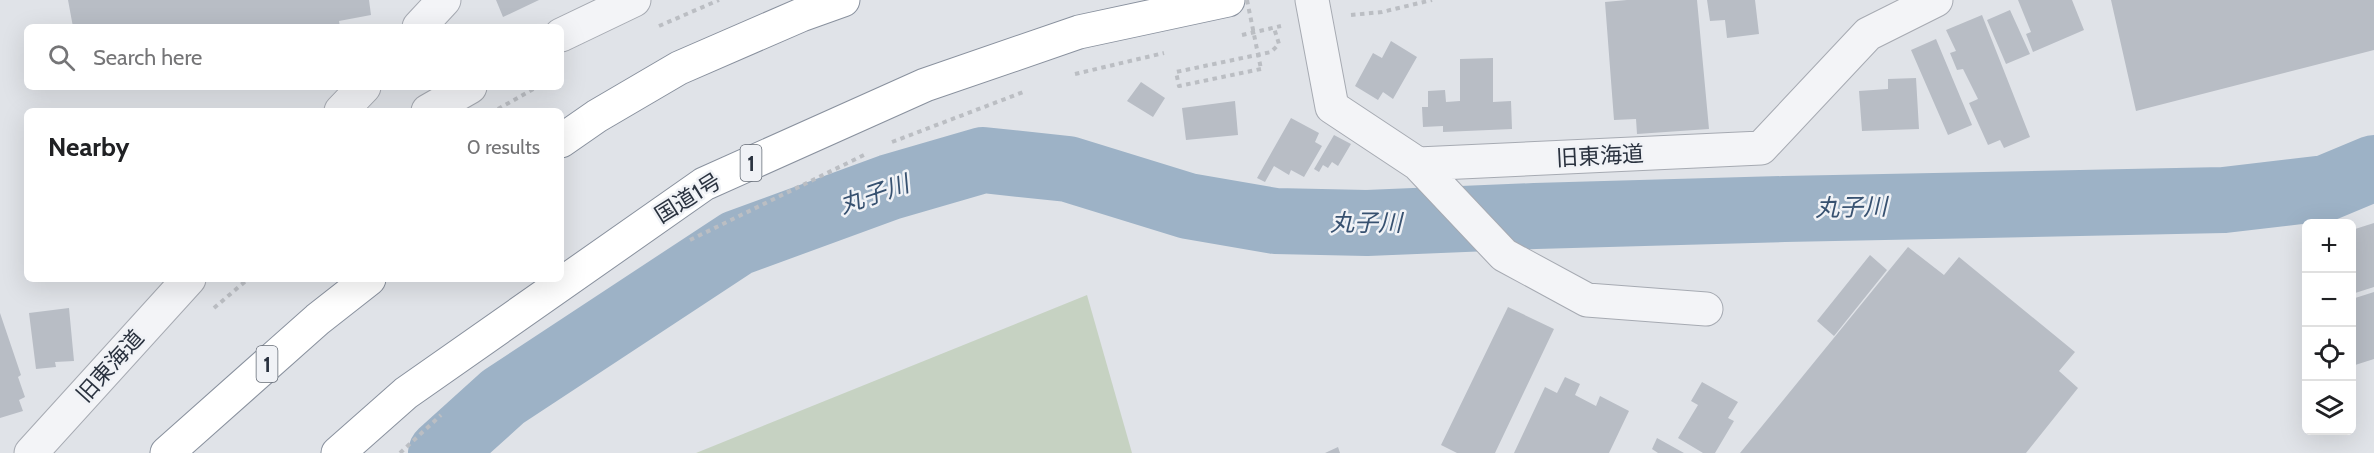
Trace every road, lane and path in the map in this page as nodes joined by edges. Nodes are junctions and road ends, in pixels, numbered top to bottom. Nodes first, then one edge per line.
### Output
1 (444, 0) edge
2 (634, 0) edge
3 (843, 0) edge
4 (1228, 0) edge
5 (1246, 0) edge
6 (1432, 0) edge
7 (1936, 0) edge
8 (794, 7) edge
9 (1313, 9) edge
10 (422, 24) edge
11 (1275, 28) junction
12 (564, 34) edge
13 (1239, 36) dead end
14 (1169, 52) dead end
15 (1064, 76) dead end
16 (1032, 89) dead end
17 (360, 90) edge
18 (465, 90) edge
19 (532, 90) edge
20 (344, 108) edge
21 (433, 108) edge
22 (500, 108) edge
23 (564, 139) edge
24 (891, 142) dead end
25 (870, 152) dead end
26 (1427, 174) junction
27 (685, 243) dead end
28 (186, 282) edge
29 (365, 282) edge
30 (1706, 309) dead end
31 (444, 413) dead end
32 (31, 453) edge
33 (167, 453) edge
34 (338, 453) edge
35 (400, 453) edge

1 - 10 street
2 - 12 street
3 - 8 highway
4 - 34 highway, 国道1号 / 1
5 - 11 path, bridge
6 - 9 path
7 - 26 street, 旧東海道
8 - 23 highway
9 - 11 path
9 - 26 street
11 - 13 path
14 - 15 path
16 - 24 path
17 - 20 street
18 - 21 street
19 - 22 path
25 - 27 path
26 - 30 street
28 - 32 street, 旧東海道
29 - 33 highway, 1
31 - 35 path

